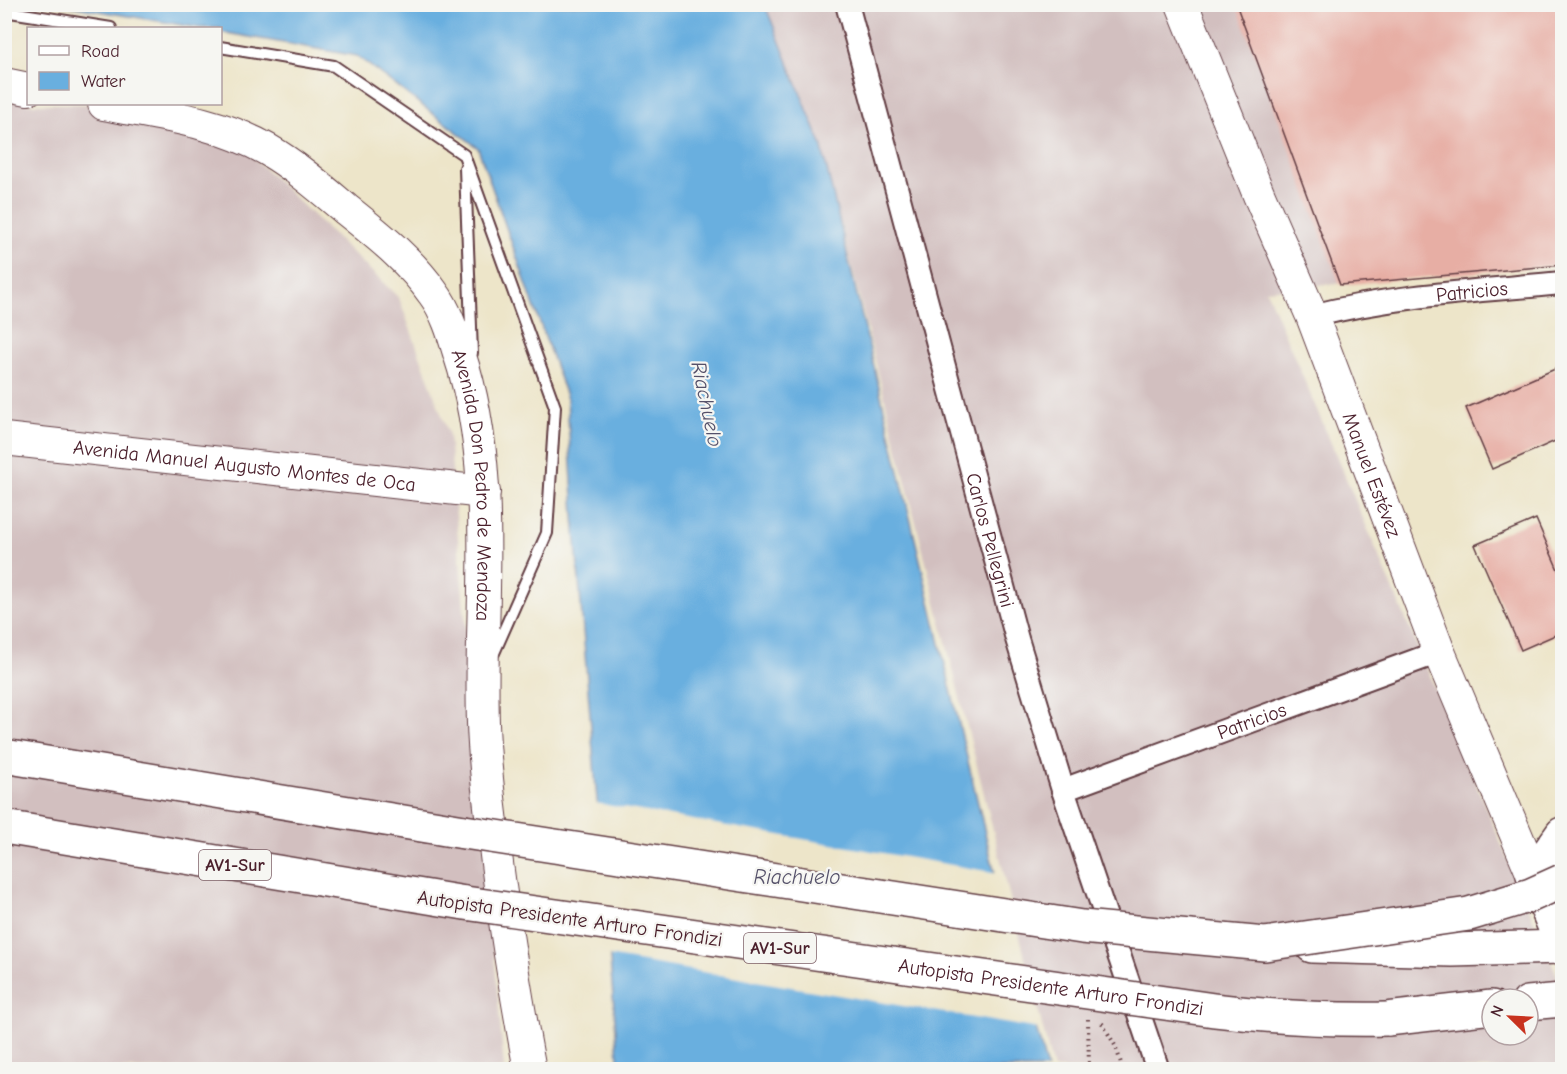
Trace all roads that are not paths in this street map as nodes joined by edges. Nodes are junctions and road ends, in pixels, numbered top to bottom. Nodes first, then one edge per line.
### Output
1 (847, 4) edge
2 (1182, 4) edge
3 (4, 11) edge
4 (105, 27) edge
5 (222, 47) edge
6 (4, 84) edge
7 (27, 89) edge
8 (109, 105) edge
9 (464, 155) junction
10 (1563, 284) edge
11 (1312, 316) junction
12 (475, 409) junction
13 (4, 439) edge
14 (484, 492) junction
15 (1439, 652) junction
16 (483, 677) junction
17 (4, 756) edge
18 (1063, 790) junction
19 (4, 827) edge
20 (1563, 834) edge
21 (1548, 878) edge
22 (1265, 944) junction
23 (1563, 946) edge
24 (1563, 1000) edge
25 (1540, 1003) edge
26 (1480, 1008) edge
27 (1388, 1019) junction
28 (1480, 1020) edge
29 (1540, 1020) edge
30 (1563, 1021) edge
31 (530, 1070) edge
32 (1158, 1070) edge

1 - 18 street, Carlos Pellegrini
2 - 11 main road, Manuel Estévez
3 - 4 lane
5 - 9 lane
6 - 7 main road
8 - 12 main road, Avenida Don Pedro de Mendoza
9 - 12 lane
9 - 16 lane
10 - 11 street, Patricios
11 - 15 main road, Manuel Estévez
12 - 14 main road, Avenida Don Pedro de Mendoza
13 - 14 main road, Avenida Manuel Augusto Montes de Oca
14 - 16 main road, Avenida Don Pedro de Mendoza
15 - 18 street, Patricios
15 - 21 main road, Manuel Estévez
16 - 31 main road, Avenida Don Pedro de Mendoza
17 - 22 main road, bridge
18 - 32 street, Carlos Pellegrini
19 - 27 main road, Autopista Presidente Arturo Frondizi / AV1-Sur, bridge
20 - 21 main road
21 - 22 main road, bridge
21 - 23 main road, Manuel Estévez
22 - 23 main road, bridge
24 - 25 main road
26 - 27 main road
27 - 28 main road
29 - 30 main road

